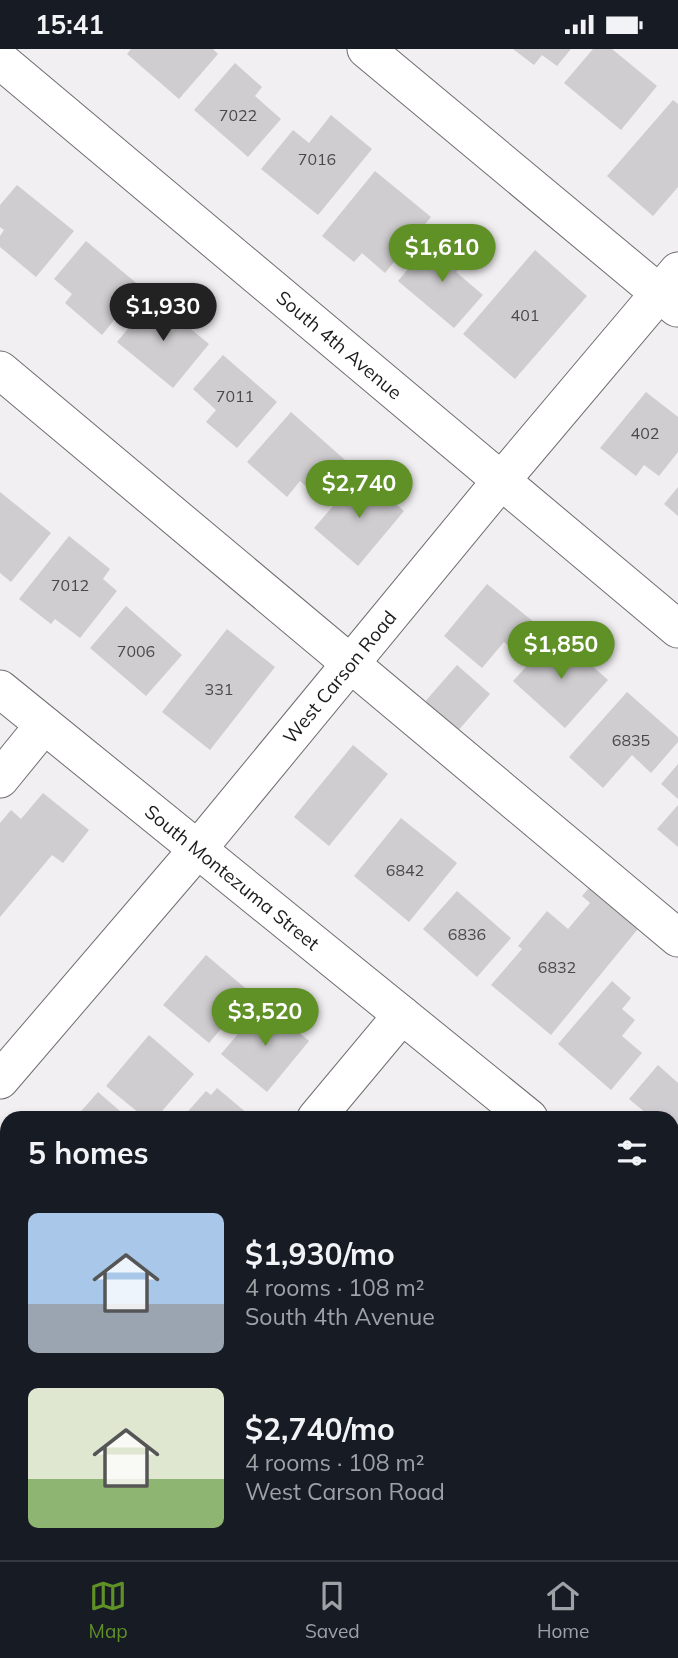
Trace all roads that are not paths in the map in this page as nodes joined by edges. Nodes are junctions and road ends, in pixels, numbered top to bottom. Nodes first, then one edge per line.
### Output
1 (366, 49) edge
2 (0, 60) edge
3 (672, 291) edge
4 (0, 370) edge
5 (500, 482) junction
6 (678, 629) edge
7 (349, 664) junction
8 (0, 689) edge
9 (44, 725) junction
10 (0, 779) edge
11 (197, 850) junction
12 (678, 938) edge
13 (402, 1016) junction
14 (0, 1080) edge
15 (322, 1111) edge
16 (520, 1111) edge

1 - 3 street
2 - 5 street, South 4th Avenue
3 - 5 street, West Carson Road
4 - 7 street
5 - 6 street, South 4th Avenue
5 - 7 street, West Carson Road
7 - 11 street, West Carson Road
7 - 12 street
8 - 9 street, South Montezuma Street
9 - 10 street
9 - 11 street, South Montezuma Street
11 - 13 street, South Montezuma Street
11 - 14 street, West Carson Road
13 - 15 street
13 - 16 street, South Montezuma Street

